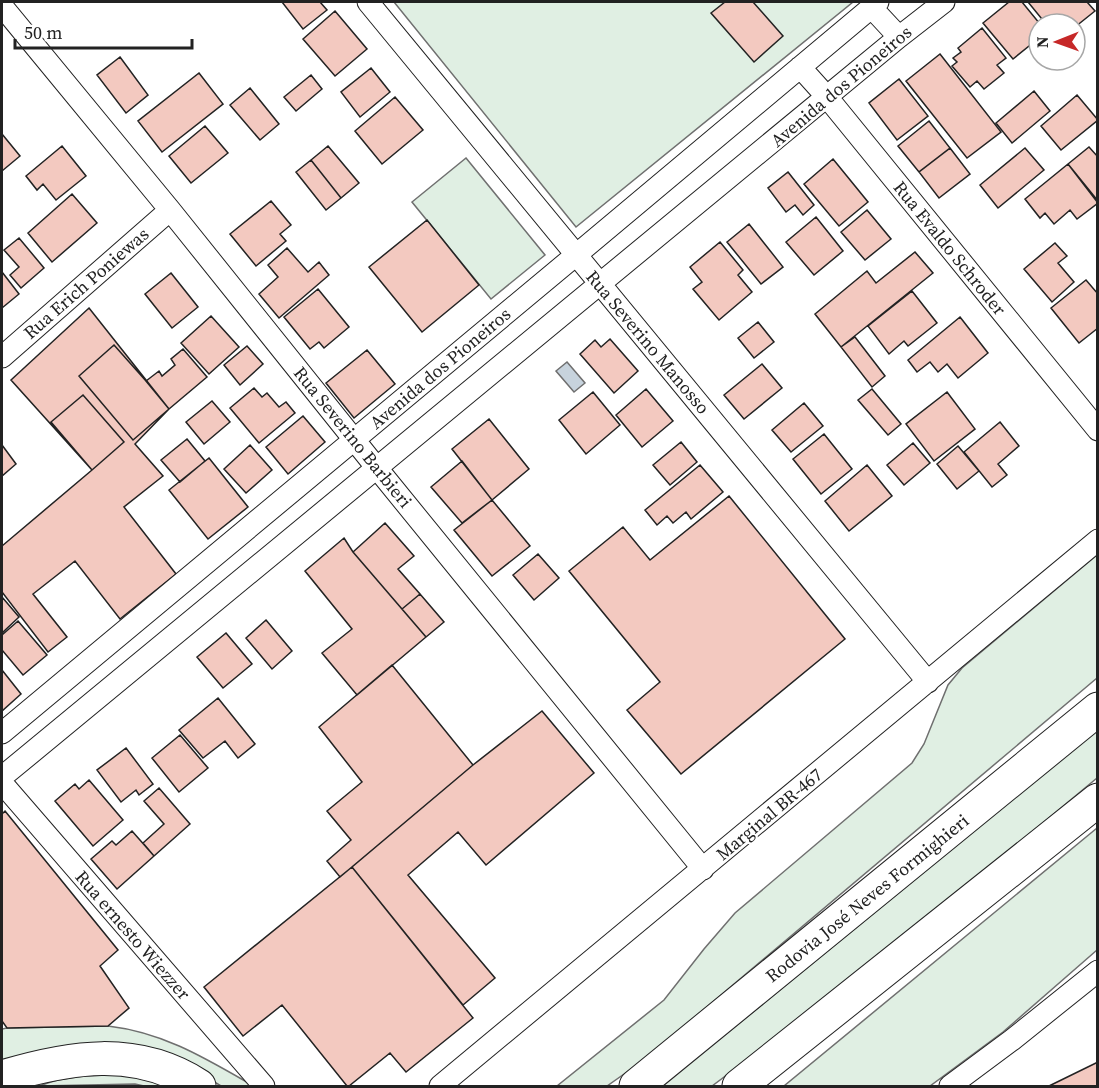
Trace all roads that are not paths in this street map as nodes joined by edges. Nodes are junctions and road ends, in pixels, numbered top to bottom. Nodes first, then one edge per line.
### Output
1 (368, 2) edge
2 (944, 2) edge
3 (874, 4) edge
4 (2, 6) edge
5 (899, 37) junction
6 (800, 67) junction
7 (827, 97) junction
8 (170, 210) junction
9 (576, 255) junction
10 (601, 285) junction
11 (2, 357) edge
12 (1098, 430) edge
13 (354, 439) junction
14 (376, 467) junction
15 (251, 525) junction
16 (1098, 540) edge
17 (275, 551) junction
18 (122, 632) junction
19 (144, 659) junction
20 (927, 682) junction
21 (1098, 709) edge
22 (2, 733) edge
23 (2, 777) edge
24 (2, 783) edge
25 (1098, 800) edge
26 (703, 869) junction
27 (1098, 970) edge
28 (685, 1047) junction
29 (2, 1077) edge
30 (199, 1086) edge
31 (264, 1086) edge
32 (440, 1086) edge
33 (609, 1086) edge
34 (636, 1086) edge
35 (739, 1086) edge
36 (950, 1086) edge

1 - 9 street, Rua Severino Manosso
2 - 5 street, Avenida dos Pioneiros
3 - 5 street
3 - 6 street, Avenida dos Pioneiros
4 - 8 street, Rua Severino Barbieri
5 - 7 street, Avenida dos Pioneiros
6 - 7 street, Rua Evaldo Schroder
6 - 9 street, Avenida dos Pioneiros
7 - 10 street, Avenida dos Pioneiros
7 - 12 street, Rua Evaldo Schroder
8 - 11 street, Rua Erich Poniewas
8 - 13 street, Rua Severino Barbieri
9 - 10 street, Rua Severino Manosso
9 - 13 street, Avenida dos Pioneiros
10 - 14 street, Avenida dos Pioneiros
10 - 20 street, Rua Severino Manosso
13 - 14 street, Rua Severino Barbieri
13 - 15 street, Avenida dos Pioneiros
14 - 17 street, Avenida dos Pioneiros
14 - 26 street, Rua Severino Barbieri
15 - 17 street
15 - 18 street, Avenida dos Pioneiros
16 - 20 street, Marginal BR-467
17 - 19 street, Avenida dos Pioneiros
18 - 19 street
18 - 22 street, Avenida dos Pioneiros
19 - 23 street, Avenida dos Pioneiros
20 - 26 street, Marginal BR-467
21 - 28 highway, Rodovia José Neves Formighieri
24 - 31 street, Rua ernesto Wiezzer
25 - 35 highway
26 - 32 street, Marginal BR-467
27 - 36 street
28 - 33 highway
28 - 34 highway, Rodovia José Neves Formighieri
29 - 30 highway

